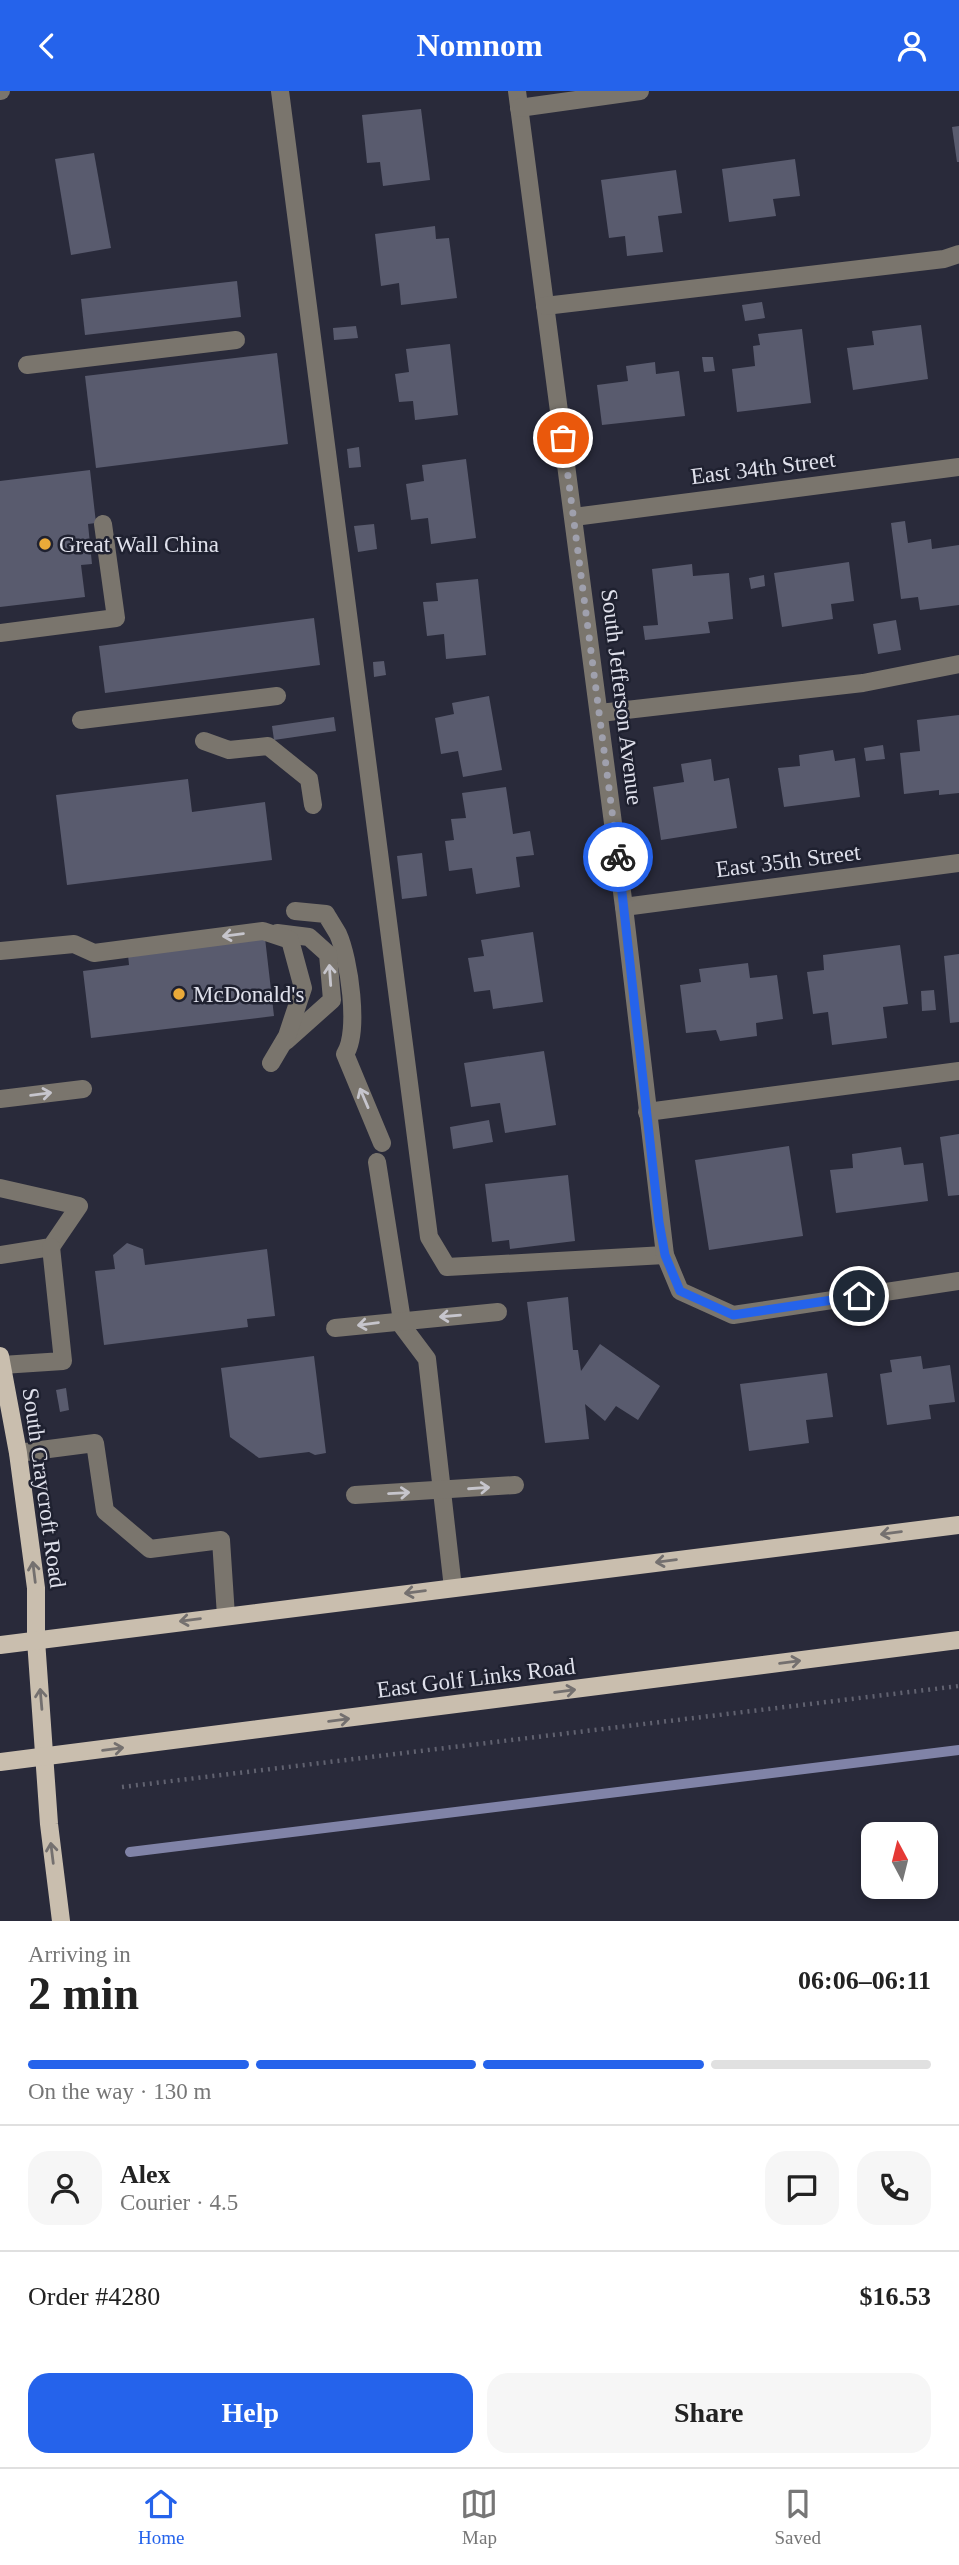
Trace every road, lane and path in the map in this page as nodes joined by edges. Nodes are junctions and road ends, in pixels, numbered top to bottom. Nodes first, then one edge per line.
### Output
1 (280, 91) edge
2 (640, 91) edge
3 (518, 99) edge
4 (959, 254) edge
5 (545, 306) junction
6 (236, 340) dead end
7 (27, 365) dead end
8 (959, 467) edge
9 (574, 517) junction
10 (103, 524) dead end
11 (0, 633) edge
12 (959, 664) edge
13 (277, 696) dead end
14 (600, 713) junction
15 (81, 720) dead end
16 (205, 741) dead end
17 (313, 805) dead end
18 (959, 863) edge
19 (624, 907) junction
20 (295, 911) dead end
21 (262, 931) junction
22 (0, 951) edge
23 (281, 1045) junction
24 (271, 1063) dead end
25 (959, 1071) edge
26 (83, 1089) dead end
27 (0, 1099) edge
28 (647, 1112) junction
29 (382, 1143) dead end
30 (377, 1162) dead end
31 (0, 1188) edge
32 (51, 1247) junction
33 (0, 1255) edge
34 (665, 1255) junction
35 (959, 1281) edge
36 (498, 1312) dead end
37 (402, 1320) junction
38 (335, 1328) dead end
39 (1, 1360) edge
40 (18, 1453) junction
41 (515, 1485) dead end
42 (442, 1490) junction
43 (355, 1495) dead end
44 (959, 1525) edge
45 (453, 1588) junction
46 (226, 1616) junction
47 (36, 1640) junction
48 (959, 1640) edge
49 (0, 1645) edge
50 (959, 1686) edge
51 (46, 1758) junction
52 (0, 1762) edge
53 (122, 1787) dead end
54 (61, 1921) edge

1 - 34 street
2 - 3 street
3 - 5 street, South Jefferson Avenue
4 - 5 street
5 - 9 street, South Jefferson Avenue
6 - 7 street
8 - 9 street, East 34th Street
9 - 14 street, South Jefferson Avenue
10 - 11 street
12 - 14 street
13 - 15 street
14 - 19 street, South Jefferson Avenue
16 - 17 street
18 - 19 street, East 35th Street
19 - 28 street, South Jefferson Avenue
29 -> 20 street
21 -> 22 street
21 - 23 street
23 -> 21 street
23 - 24 street
25 - 28 street
27 -> 26 street
28 - 34 street, South Jefferson Avenue
30 - 37 street
31 - 32 street
32 - 33 street
32 - 39 street
34 - 35 street, South Jefferson Avenue
36 -> 37 street
37 -> 38 street
37 - 42 street
39 - 40 main road, South Craycroft Road
40 - 46 street
47 -> 40 main road, South Craycroft Road
42 -> 41 street
43 -> 42 street
42 - 45 street
44 -> 45 main road
45 -> 46 main road
46 -> 47 main road
47 - 49 main road
51 -> 47 main road, South Craycroft Road
51 -> 48 main road, East Golf Links Road
50 - 53 path
51 - 52 main road, East Golf Links Road
54 -> 51 main road, South Craycroft Road

